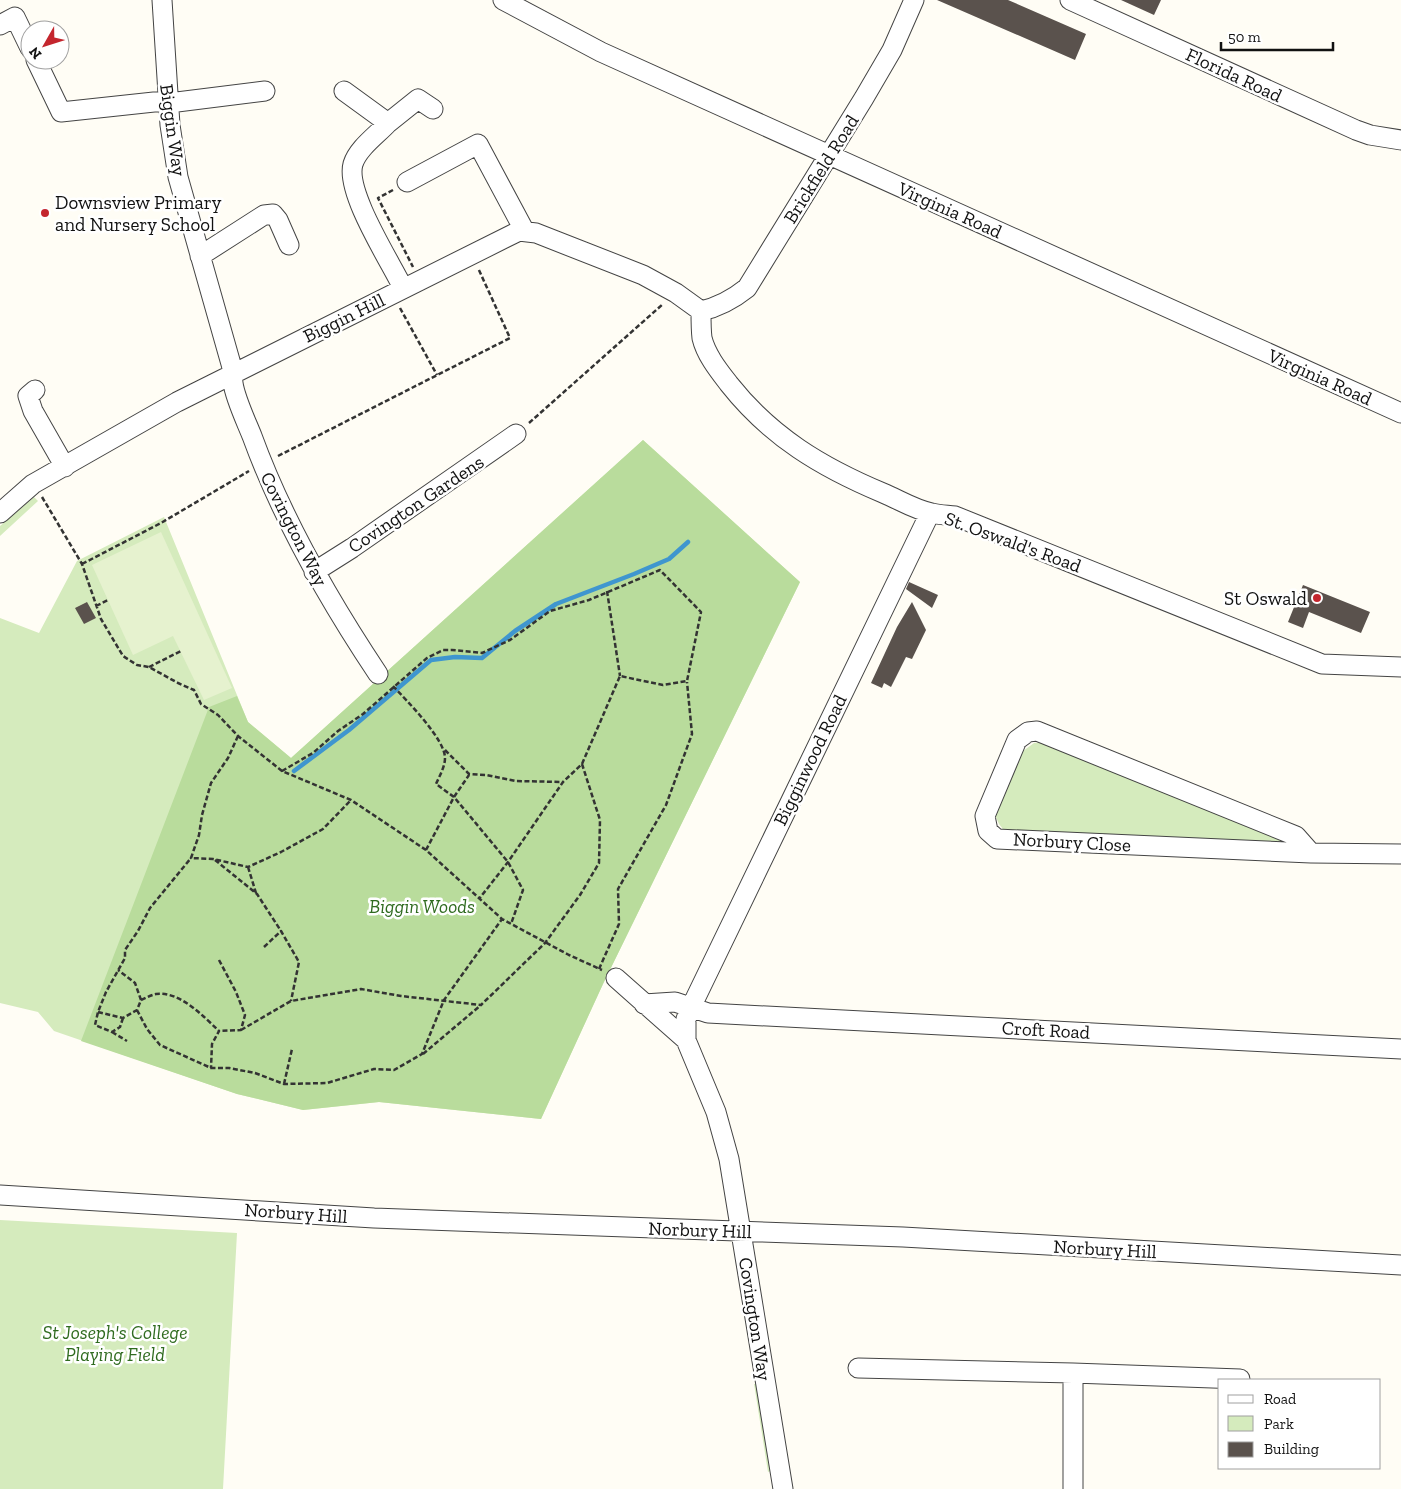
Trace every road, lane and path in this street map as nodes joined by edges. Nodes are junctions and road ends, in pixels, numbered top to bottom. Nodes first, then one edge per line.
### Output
1 (162, 0) edge
2 (503, 0) edge
3 (914, 0) edge
4 (1070, 0) edge
5 (0, 26) edge
6 (20, 27) edge
7 (41, 70) edge
8 (265, 91) dead end
9 (344, 91) dead end
10 (168, 102) junction
11 (434, 109) dead end
12 (388, 123) junction
13 (1401, 140) edge
14 (829, 155) junction
15 (407, 182) joint
16 (524, 230) junction
17 (289, 245) dead end
18 (472, 254) junction
19 (200, 256) junction
20 (420, 280) junction
21 (398, 291) junction
22 (676, 293) junction
23 (700, 311) junction
24 (233, 373) junction
25 (437, 375) junction
26 (35, 390) dead end
27 (1401, 413) edge
28 (516, 434) joint
29 (262, 463) junction
30 (65, 466) junction
31 (34, 484) junction
32 (0, 513) edge
33 (930, 513) junction
34 (82, 564) junction
35 (314, 572) junction
36 (607, 591) junction
37 (108, 600) dead end
38 (96, 606) junction
39 (181, 652) dead end
40 (149, 667) junction
41 (1401, 667) edge
42 (378, 674) joint
43 (620, 676) junction
44 (687, 681) junction
45 (394, 686) junction
46 (238, 736) junction
47 (444, 749) junction
48 (582, 764) junction
49 (282, 771) junction
50 (469, 774) junction
51 (563, 782) junction
52 (454, 797) junction
53 (351, 800) junction
54 (426, 850) junction
55 (1311, 853) junction
56 (1401, 854) edge
57 (191, 858) junction
58 (213, 859) junction
59 (508, 862) junction
60 (248, 867) junction
61 (257, 894) junction
62 (479, 899) junction
63 (502, 919) junction
64 (511, 924) junction
65 (281, 932) junction
66 (546, 943) junction
67 (264, 947) dead end
68 (219, 960) dead end
69 (599, 969) junction
70 (118, 970) junction
71 (610, 975) joint
72 (141, 1000) junction
73 (444, 1000) junction
74 (291, 1001) junction
75 (481, 1004) junction
76 (644, 1004) junction
77 (691, 1008) junction
78 (137, 1010) junction
79 (98, 1012) junction
80 (123, 1018) junction
81 (241, 1030) junction
82 (219, 1031) junction
83 (112, 1032) junction
84 (686, 1040) junction
85 (127, 1041) dead end
86 (292, 1049) dead end
87 (1401, 1049) edge
88 (422, 1054) junction
89 (211, 1068) junction
90 (284, 1084) junction
91 (0, 1195) edge
92 (740, 1231) junction
93 (1401, 1265) edge
94 (858, 1368) dead end
95 (1073, 1373) junction
96 (1240, 1379) edge
97 (783, 1489) edge
98 (1073, 1489) edge

1 - 10 street, Biggin Way
2 - 14 street, Virginia Road
3 - 14 street, Brickfield Road
4 - 13 street, Florida Road
5 - 6 street
7 - 10 street
8 - 10 street
9 - 12 street
10 - 19 street, Biggin Way
11 - 12 street
12 - 21 street
14 - 23 street, Brickfield Road
14 - 27 street, Virginia Road
15 - 16 street
15 - 20 path
16 - 18 street, Biggin Hill
16 - 22 street
17 - 19 street
18 - 20 street, Biggin Hill
18 - 25 path
19 - 24 street, Biggin Way
20 - 21 street, Biggin Hill
21 - 24 street, Biggin Hill
21 - 25 path
22 - 23 street
22 - 28 path
23 - 33 street, St. Oswald's Road
24 - 29 street, Covington Way
24 - 30 street, Biggin Hill
25 - 29 path
26 - 30 street
28 - 35 street, Covington Gardens
29 - 34 path
29 - 35 street, Covington Way
30 - 31 street, Biggin Hill
31 - 32 street, Biggin Hill
31 - 34 path
33 - 41 street, St. Oswald's Road
33 - 77 street, Bigginwood Road
34 - 38 path
35 - 42 street, Covington Way
36 - 43 path
36 - 44 path
36 - 45 path
37 - 38 path
38 - 40 path
39 - 40 path
40 - 46 path
42 - 45 path
43 - 44 path
43 - 48 path
44 - 69 path
45 - 47 path
45 - 49 path
46 - 49 path
46 - 57 path
47 - 50 path
47 - 52 path
48 - 51 path
48 - 66 path
49 - 53 path
50 - 51 path
50 - 52 path
51 - 59 path
52 - 54 path
52 - 59 path
53 - 54 path
53 - 60 path
54 - 62 path
55 - 55 street, Norbury Close
55 - 56 street, Norbury Close
57 - 58 path
57 - 70 path
58 - 60 path
58 - 61 path
59 - 62 path
59 - 64 path
60 - 61 path
61 - 65 path
62 - 63 path
63 - 64 path
63 - 73 path
64 - 66 path
65 - 67 path
65 - 74 path
66 - 69 path
66 - 75 path
68 - 81 path
69 - 71 path
70 - 72 path
70 - 79 path
71 - 76 street, Covington Way
72 - 78 path
72 - 82 path
73 - 74 path
73 - 75 path
73 - 88 path
74 - 81 path
75 - 88 path
76 - 77 street, Croft Road
76 - 84 street, Covington Way
77 - 84 street, Bigginwood Road
77 - 87 street, Croft Road
78 - 80 path
78 - 89 path
79 - 80 path
79 - 83 path
80 - 83 path
81 - 82 path
82 - 89 path
83 - 85 path
84 - 92 street, Covington Way
86 - 90 path
88 - 90 path
89 - 90 path
91 - 92 street, Norbury Hill
92 - 93 street, Norbury Hill
92 - 97 street, Covington Way
94 - 95 street
95 - 96 street
95 - 98 street

